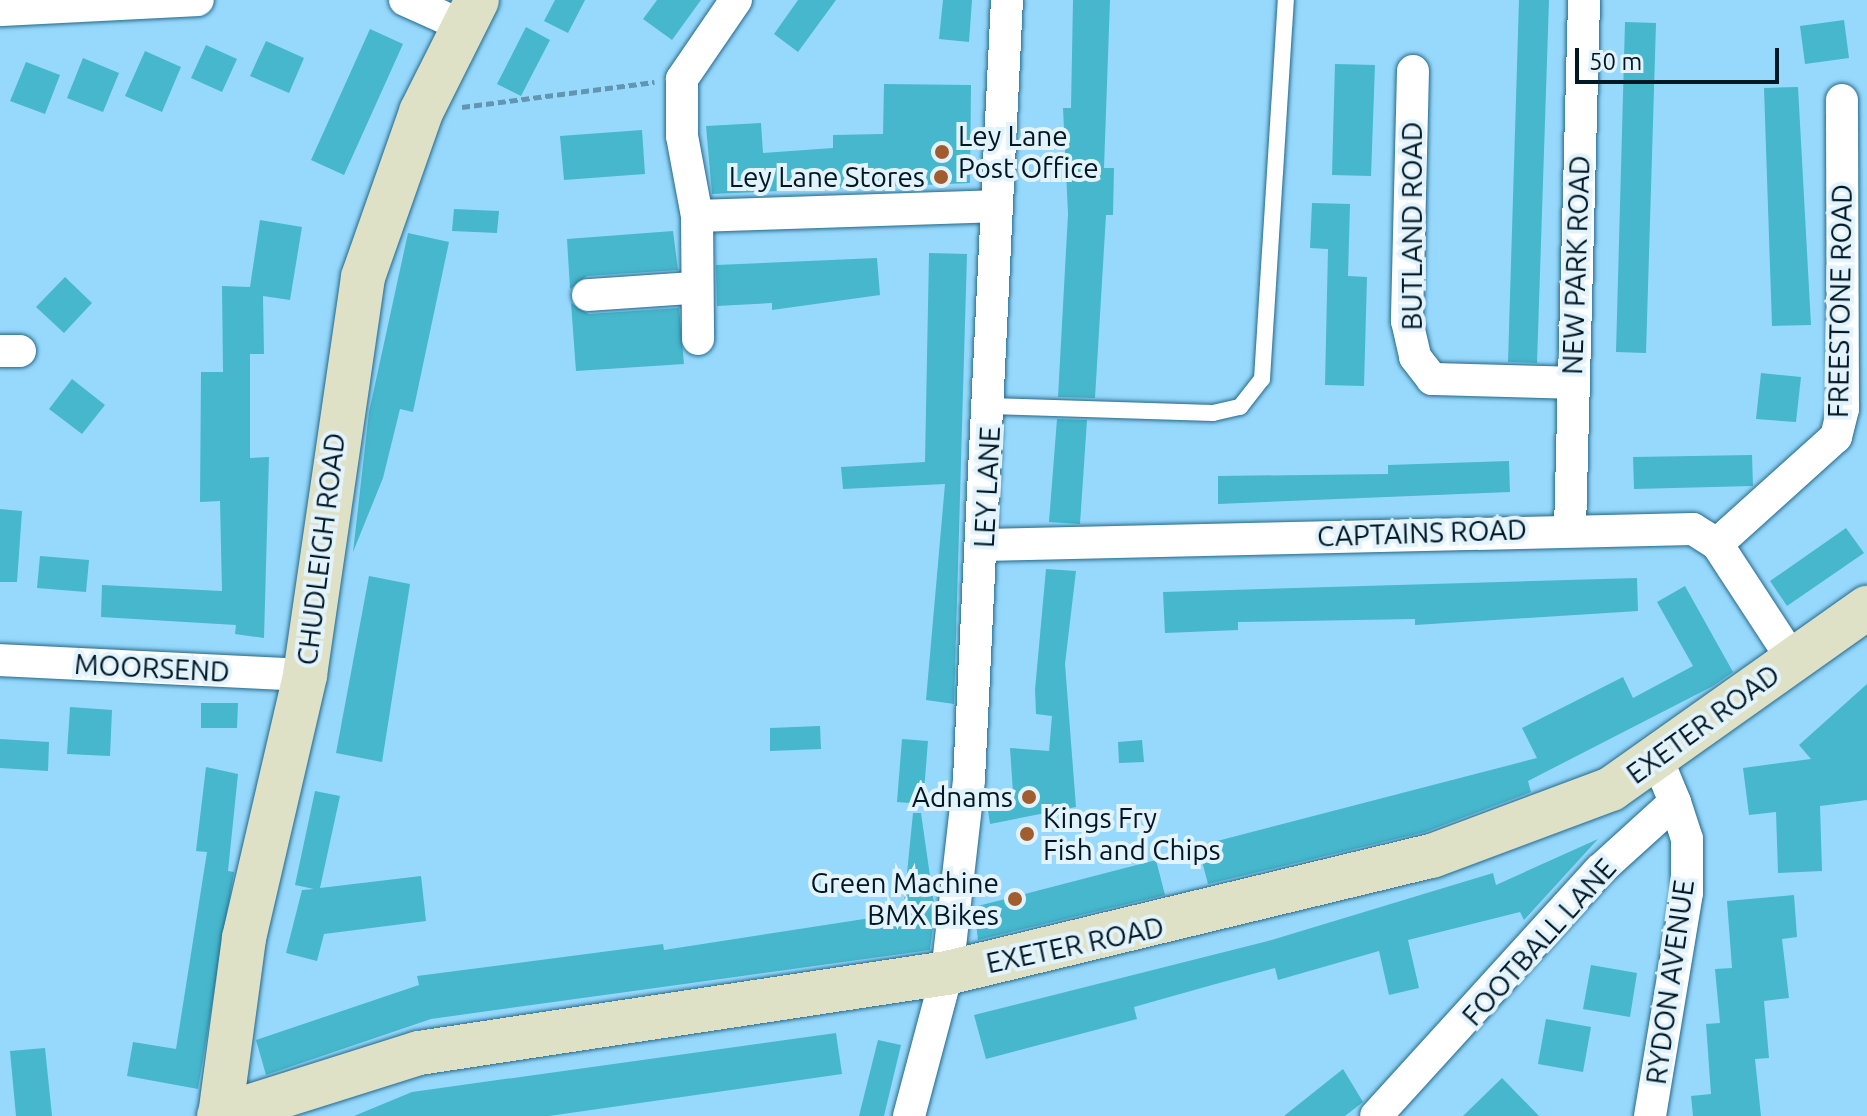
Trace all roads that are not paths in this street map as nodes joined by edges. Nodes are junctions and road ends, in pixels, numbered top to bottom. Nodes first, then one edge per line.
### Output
1 (198, 0) edge
2 (405, 0) edge
3 (736, 0) edge
4 (1007, 0) edge
5 (1286, 0) edge
6 (1584, 0) edge
7 (0, 10) edge
8 (470, 13) edge
9 (1413, 71) dead end
10 (1842, 100) dead end
11 (993, 206) junction
12 (697, 216) junction
13 (692, 288) junction
14 (588, 295) dead end
15 (698, 339) dead end
16 (1572, 383) junction
17 (990, 406) junction
18 (1570, 529) junction
19 (1717, 544) junction
20 (984, 545) junction
21 (1867, 608) edge
22 (0, 660) edge
23 (1793, 660) junction
24 (305, 675) junction
25 (1658, 761) junction
26 (1675, 802) junction
27 (947, 973) junction
28 (220, 1116) edge
29 (909, 1116) edge
30 (1376, 1116) edge
31 (1650, 1116) edge

1 - 7 street
2 - 8 street
3 - 12 street
4 - 11 street, LEY LANE
5 - 17 lane
6 - 16 street, NEW PARK ROAD
8 - 24 main road, CHUDLEIGH ROAD
9 - 16 street, BUTLAND ROAD
10 - 19 street, FREESTONE ROAD
11 - 12 street
11 - 17 street, LEY LANE
12 - 13 street
13 - 14 street
13 - 15 street
16 - 18 street, NEW PARK ROAD
17 - 20 street, LEY LANE
18 - 19 street, CAPTAINS ROAD
18 - 20 street, CAPTAINS ROAD
19 - 23 street
20 - 27 street, LEY LANE
21 - 23 main road, EXETER ROAD
22 - 24 street, MOORSEND
23 - 25 main road, EXETER ROAD
24 - 28 main road, CHUDLEIGH ROAD
25 - 26 street
25 - 27 main road, EXETER ROAD
26 - 30 street, FOOTBALL LANE
26 - 31 street, RYDON AVENUE
27 - 28 main road, EXETER ROAD
27 - 29 street, LEY LANE

